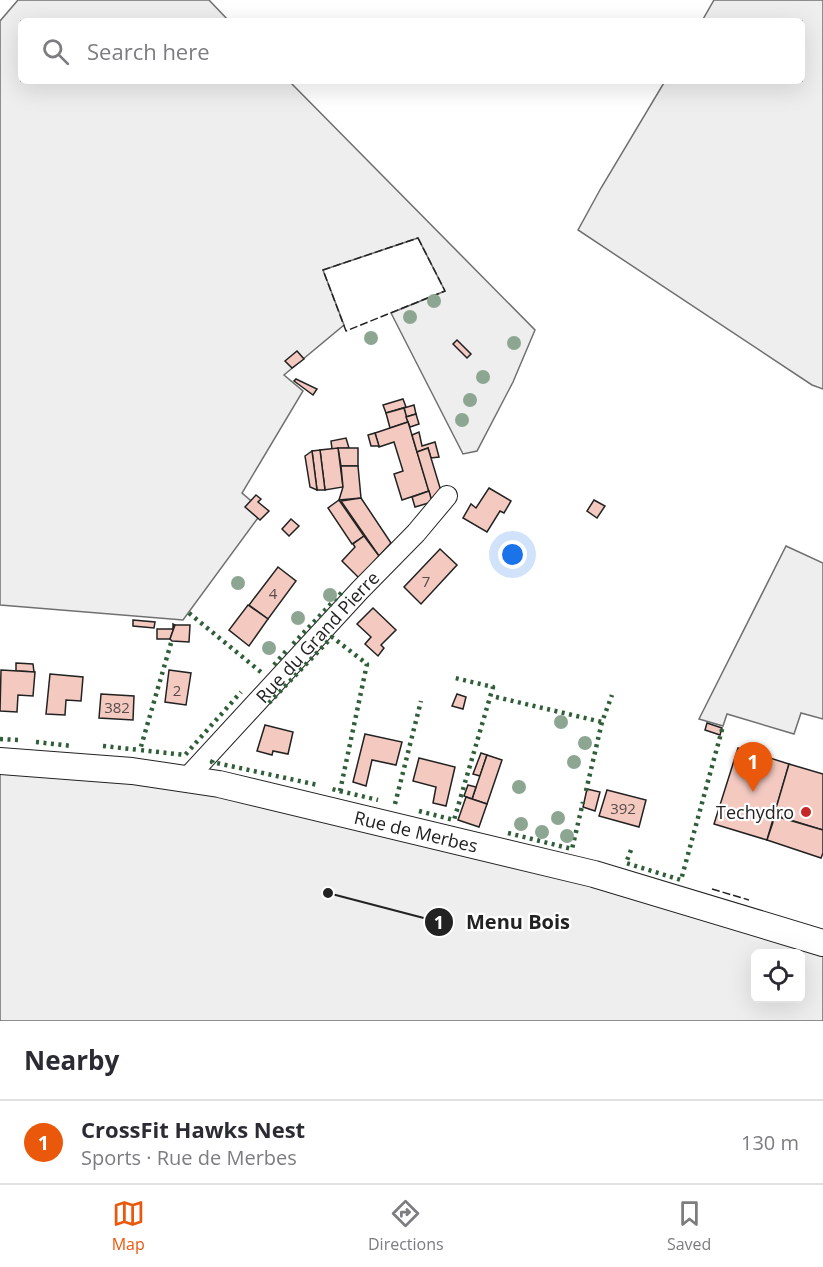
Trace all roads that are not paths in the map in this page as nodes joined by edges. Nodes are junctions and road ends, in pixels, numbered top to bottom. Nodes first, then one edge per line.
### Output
1 (447, 496) dead end
2 (0, 761) edge
3 (186, 778) junction
4 (823, 943) edge

1 - 3 street, Rue du Grand Pierre
2 - 3 main road, Rue de Merbes
3 - 4 main road, Rue de Merbes

